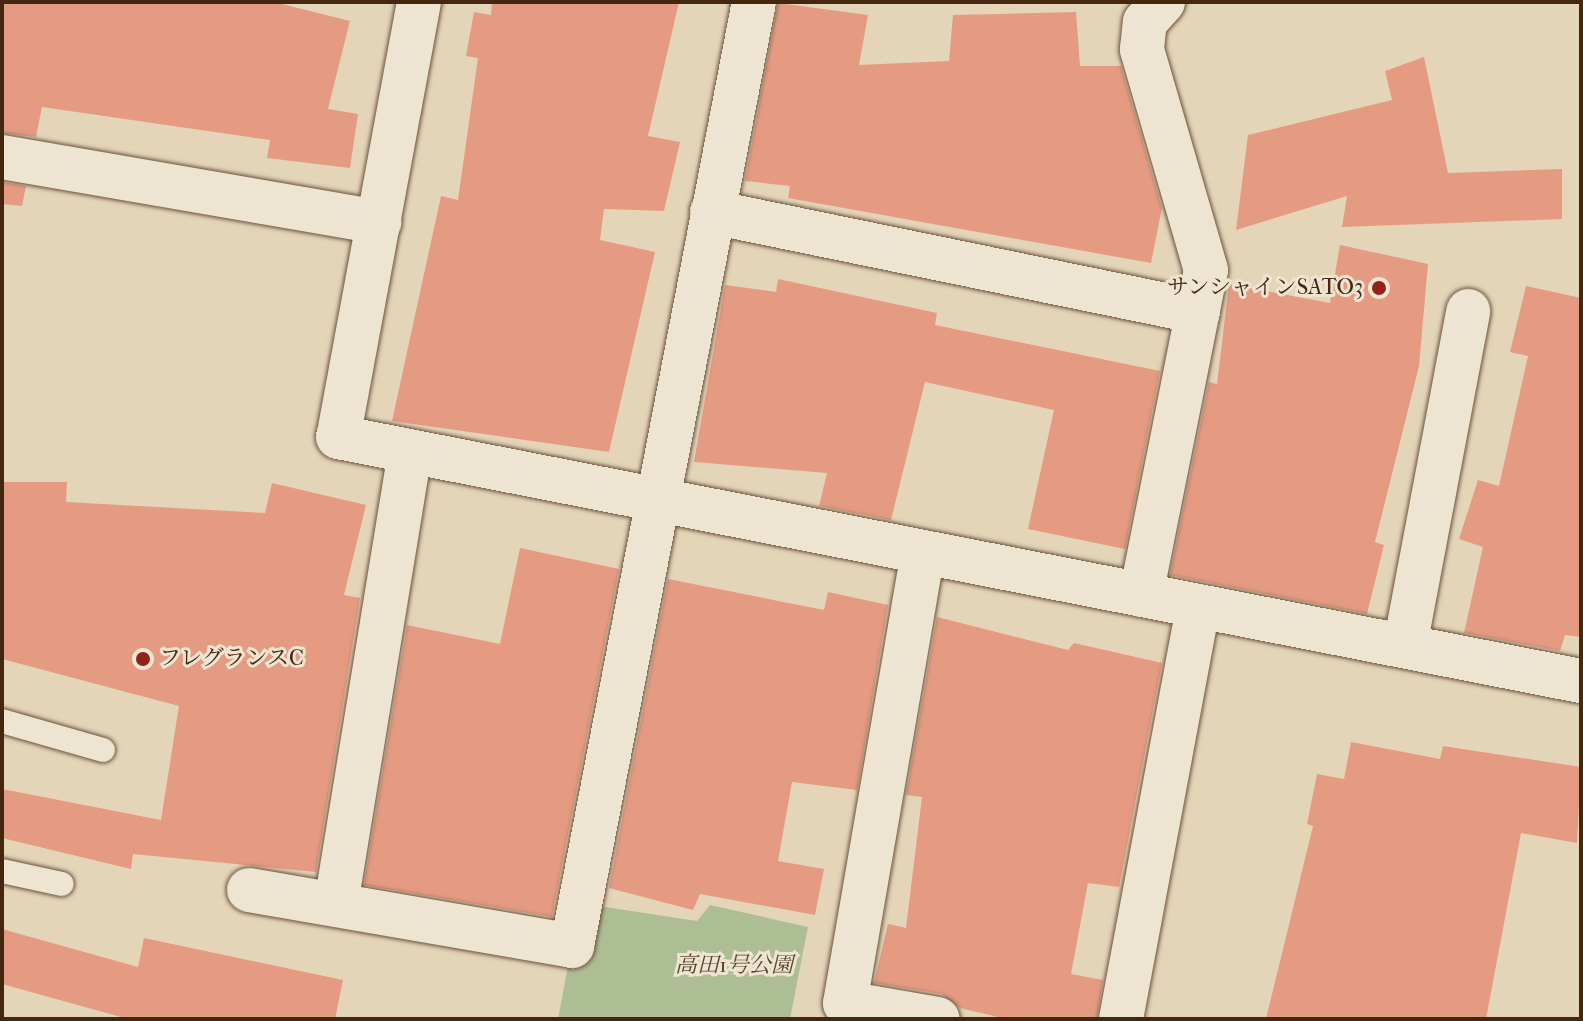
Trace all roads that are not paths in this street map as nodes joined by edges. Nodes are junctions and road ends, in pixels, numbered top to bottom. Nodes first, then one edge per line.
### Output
1 (419, 2) edge
2 (754, 2) edge
3 (1163, 2) edge
4 (2, 157) edge
5 (712, 212) junction
6 (379, 222) junction
7 (1468, 311) dead end
8 (1198, 312) junction
9 (410, 452) junction
10 (654, 499) junction
11 (923, 552) junction
12 (1141, 595) junction
13 (1198, 606) junction
14 (1405, 646) junction
15 (1581, 681) edge
16 (2, 721) edge
17 (103, 750) dead end
18 (2, 871) edge
19 (62, 884) dead end
20 (249, 890) dead end
21 (336, 904) junction
22 (938, 1019) edge
23 (1121, 1019) edge

1 - 6 street
2 - 5 street
3 - 8 street
4 - 6 street
5 - 8 street
5 - 10 street
6 - 9 street
7 - 14 street
8 - 12 street
9 - 10 street
9 - 21 street
10 - 11 street
10 - 21 street
11 - 12 street
11 - 22 street
12 - 13 street
13 - 14 street
13 - 23 street
14 - 15 street
16 - 17 lane
18 - 19 lane
20 - 21 street

